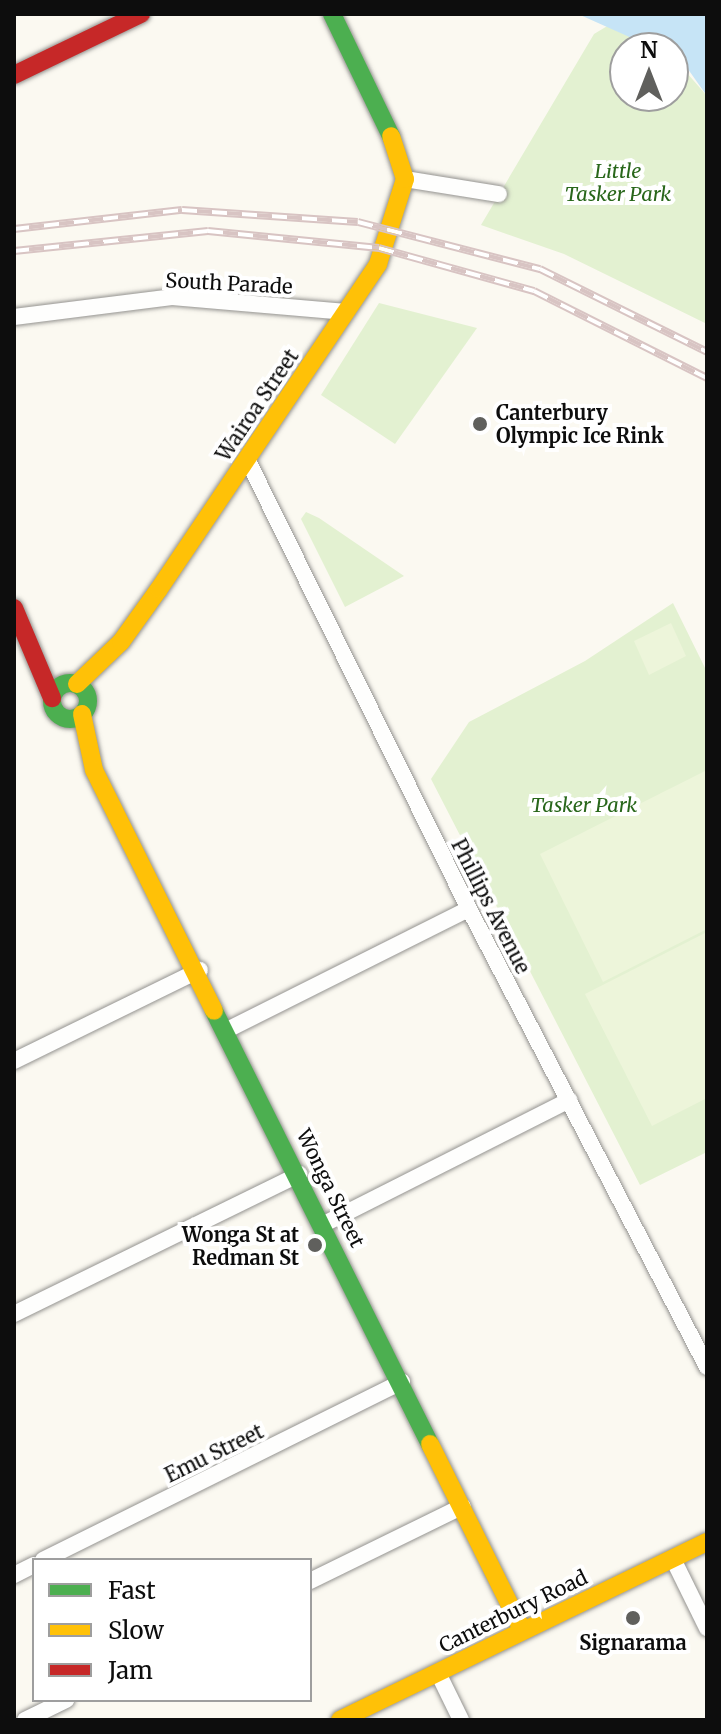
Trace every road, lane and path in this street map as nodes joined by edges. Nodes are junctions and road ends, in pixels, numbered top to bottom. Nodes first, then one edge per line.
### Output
1 (141, 14) edge
2 (332, 14) edge
3 (14, 75) edge
4 (405, 179) junction
5 (499, 194) dead end
6 (346, 312) junction
7 (14, 317) edge
8 (247, 459) junction
9 (14, 608) edge
10 (121, 642) junction
11 (64, 689) junction
12 (84, 709) junction
13 (60, 715) junction
14 (94, 770) junction
15 (469, 909) junction
16 (200, 970) junction
17 (229, 1029) junction
18 (14, 1061) edge
19 (569, 1100) junction
20 (300, 1174) junction
21 (324, 1224) junction
22 (14, 1314) edge
23 (707, 1367) edge
24 (402, 1382) junction
25 (463, 1506) junction
26 (707, 1542) edge
27 (47, 1558) edge
28 (673, 1559) junction
29 (32, 1566) edge
30 (14, 1575) edge
31 (312, 1580) edge
32 (707, 1628) edge
33 (522, 1629) junction
34 (438, 1673) junction
35 (62, 1702) edge
36 (25, 1720) edge
37 (340, 1720) edge
38 (461, 1720) edge

1 - 3 main road
2 - 4 main road
4 - 5 street
4 - 6 main road, Wairoa Street
6 - 7 street, South Parade
6 - 8 main road, Wairoa Street
8 - 10 main road, Wairoa Street
8 - 15 street, Phillips Avenue
9 - 11 main road
10 - 11 main road, Wairoa Street
10 - 12 main road, Wairoa Street
11 - 12 main road, Wonga Street
11 - 13 main road, Wonga Street
12 - 13 main road
12 - 14 main road, Wonga Street
13 - 14 main road, Wonga Street
14 - 16 main road, Wonga Street
15 - 17 street
15 - 19 street, Phillips Avenue
16 - 17 main road, Wonga Street
16 - 18 street
17 - 20 main road, Wonga Street
19 - 21 street
19 - 23 street, Phillips Avenue
20 - 21 main road, Wonga Street
20 - 22 street
21 - 24 main road, Wonga Street
24 - 25 main road, Wonga Street
24 - 27 street, Emu Street
25 - 31 street
25 - 33 main road, Wonga Street
26 - 28 main road, Canterbury Road
28 - 32 street
28 - 33 main road, Canterbury Road
29 - 30 street
33 - 34 main road, Canterbury Road
34 - 37 main road, Canterbury Road
34 - 38 street
35 - 36 street

